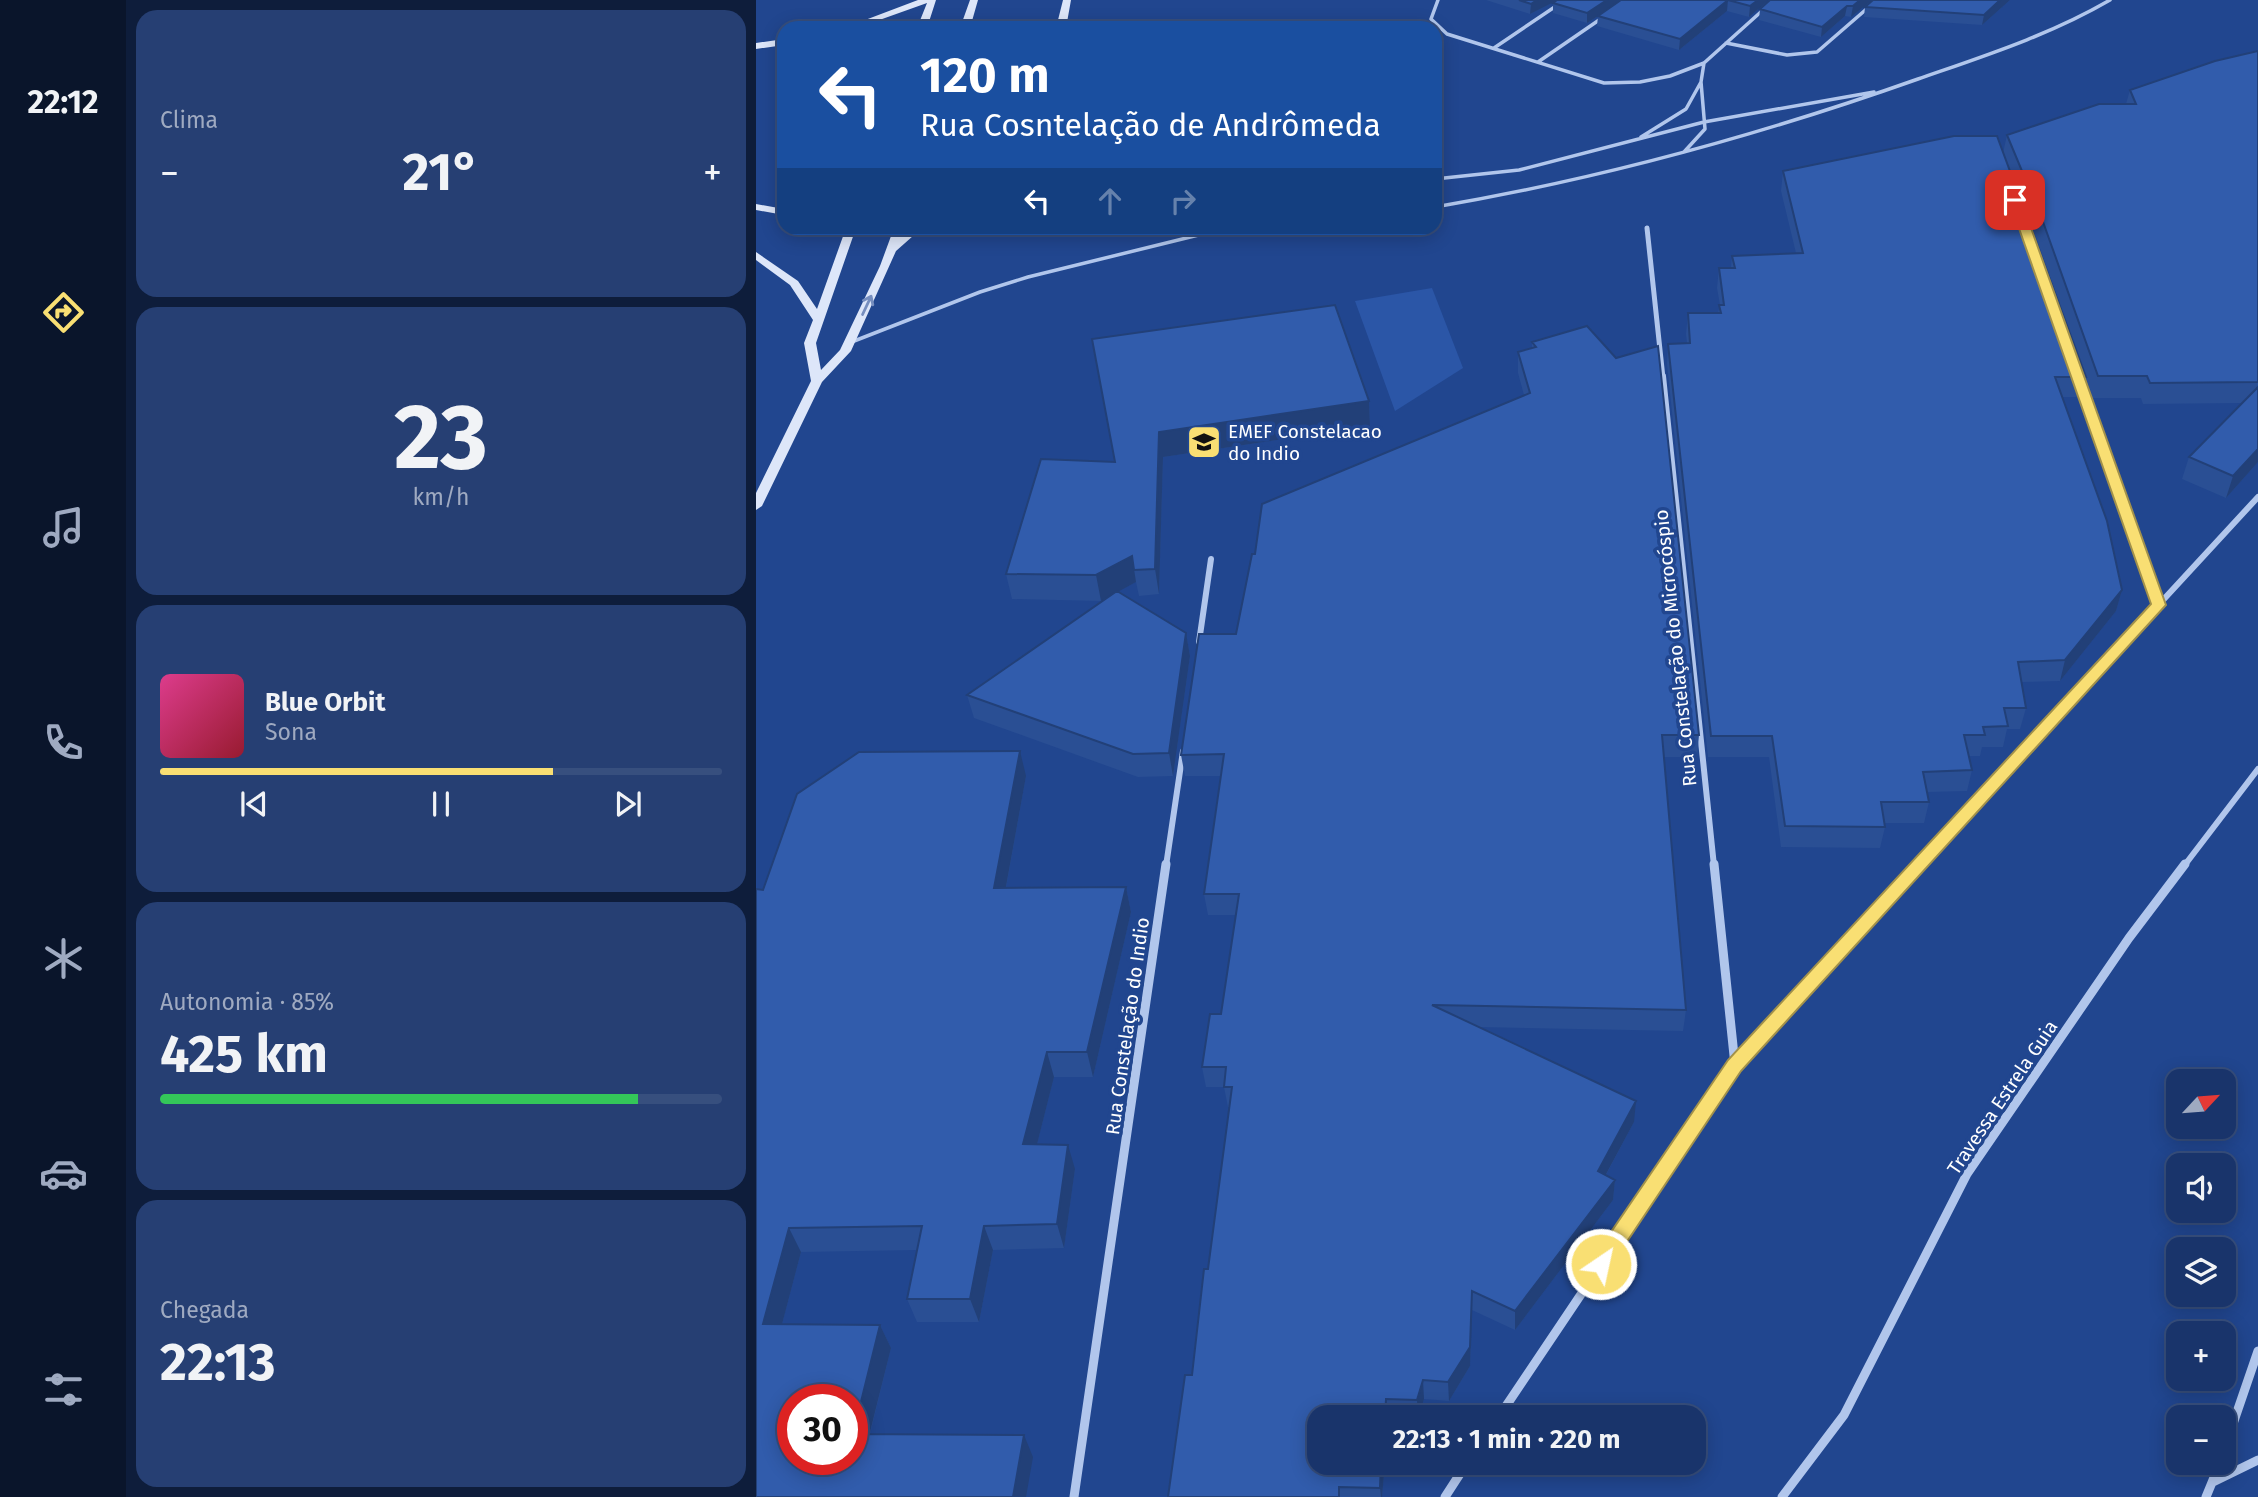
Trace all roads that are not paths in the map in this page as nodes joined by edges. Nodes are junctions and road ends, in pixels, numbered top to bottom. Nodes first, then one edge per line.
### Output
1 (926, 0) edge
2 (932, 0) edge
3 (974, 0) edge
4 (1067, 0) edge
5 (1438, 0) edge
6 (1565, 0) edge
7 (1877, 0) edge
8 (2110, 0) edge
9 (1765, 9) edge
10 (1605, 16) edge
11 (868, 21) edge
12 (924, 21) edge
13 (967, 21) edge
14 (1062, 21) edge
15 (1433, 21) edge
16 (1442, 29) edge
17 (777, 43) edge
18 (1726, 43) junction
19 (756, 46) edge
20 (1494, 48) junction
21 (1538, 62) junction
22 (1704, 62) junction
23 (1701, 82) junction
24 (1894, 88) junction
25 (1704, 122) junction
26 (1634, 140) junction
27 (1682, 155) junction
28 (1442, 178) edge
29 (1442, 206) edge
30 (756, 207) edge
31 (777, 211) edge
32 (1647, 228) dead end
33 (848, 235) edge
34 (896, 235) edge
35 (909, 235) edge
36 (1199, 235) edge
37 (890, 251) junction
38 (756, 255) edge
39 (818, 320) junction
40 (849, 343) junction
41 (2077, 372) edge
42 (817, 382) junction
43 (2258, 497) edge
44 (756, 506) edge
45 (1211, 559) dead end
46 (2159, 605) junction
47 (1196, 656) edge
48 (1184, 739) edge
49 (2258, 769) edge
50 (1735, 1065) junction
51 (2258, 1351) edge
52 (1507, 1405) edge
53 (2236, 1415) edge
54 (2258, 1460) edge
55 (1459, 1475) edge
56 (2216, 1475) edge
57 (2213, 1482) junction
58 (1074, 1497) edge
59 (1445, 1497) edge
60 (1782, 1497) edge
61 (2206, 1497) edge

1 - 11 main road
2 - 12 main road
3 - 13 main road
4 - 14 main road
5 - 15 lane
6 - 20 lane
7 - 18 lane
8 - 24 lane
9 - 18 lane
10 - 21 lane
16 - 20 lane
17 - 19 main road
18 - 22 lane
20 - 21 lane
21 - 22 lane
22 - 23 lane
23 - 25 lane
23 - 26 lane
24 - 25 lane
24 - 27 lane
25 - 26 lane
25 - 27 lane
26 - 28 lane
27 - 29 lane
30 - 31 main road
32 - 50 street, Rua Constelação do Microcóspio
33 - 39 main road
34 - 37 main road
35 - 37 main road
36 - 40 lane
40 -> 37 main road
38 - 39 main road
39 - 42 main road
40 - 42 main road
41 - 46 street
42 - 44 main road
43 - 46 street
45 - 47 street
46 - 50 street
48 - 58 street, Rua Constelação do Indio
49 - 60 street, Travessa Estrela Guia
50 - 52 street
51 - 53 street
54 - 57 street
55 - 59 street
56 - 57 street
57 - 61 street

